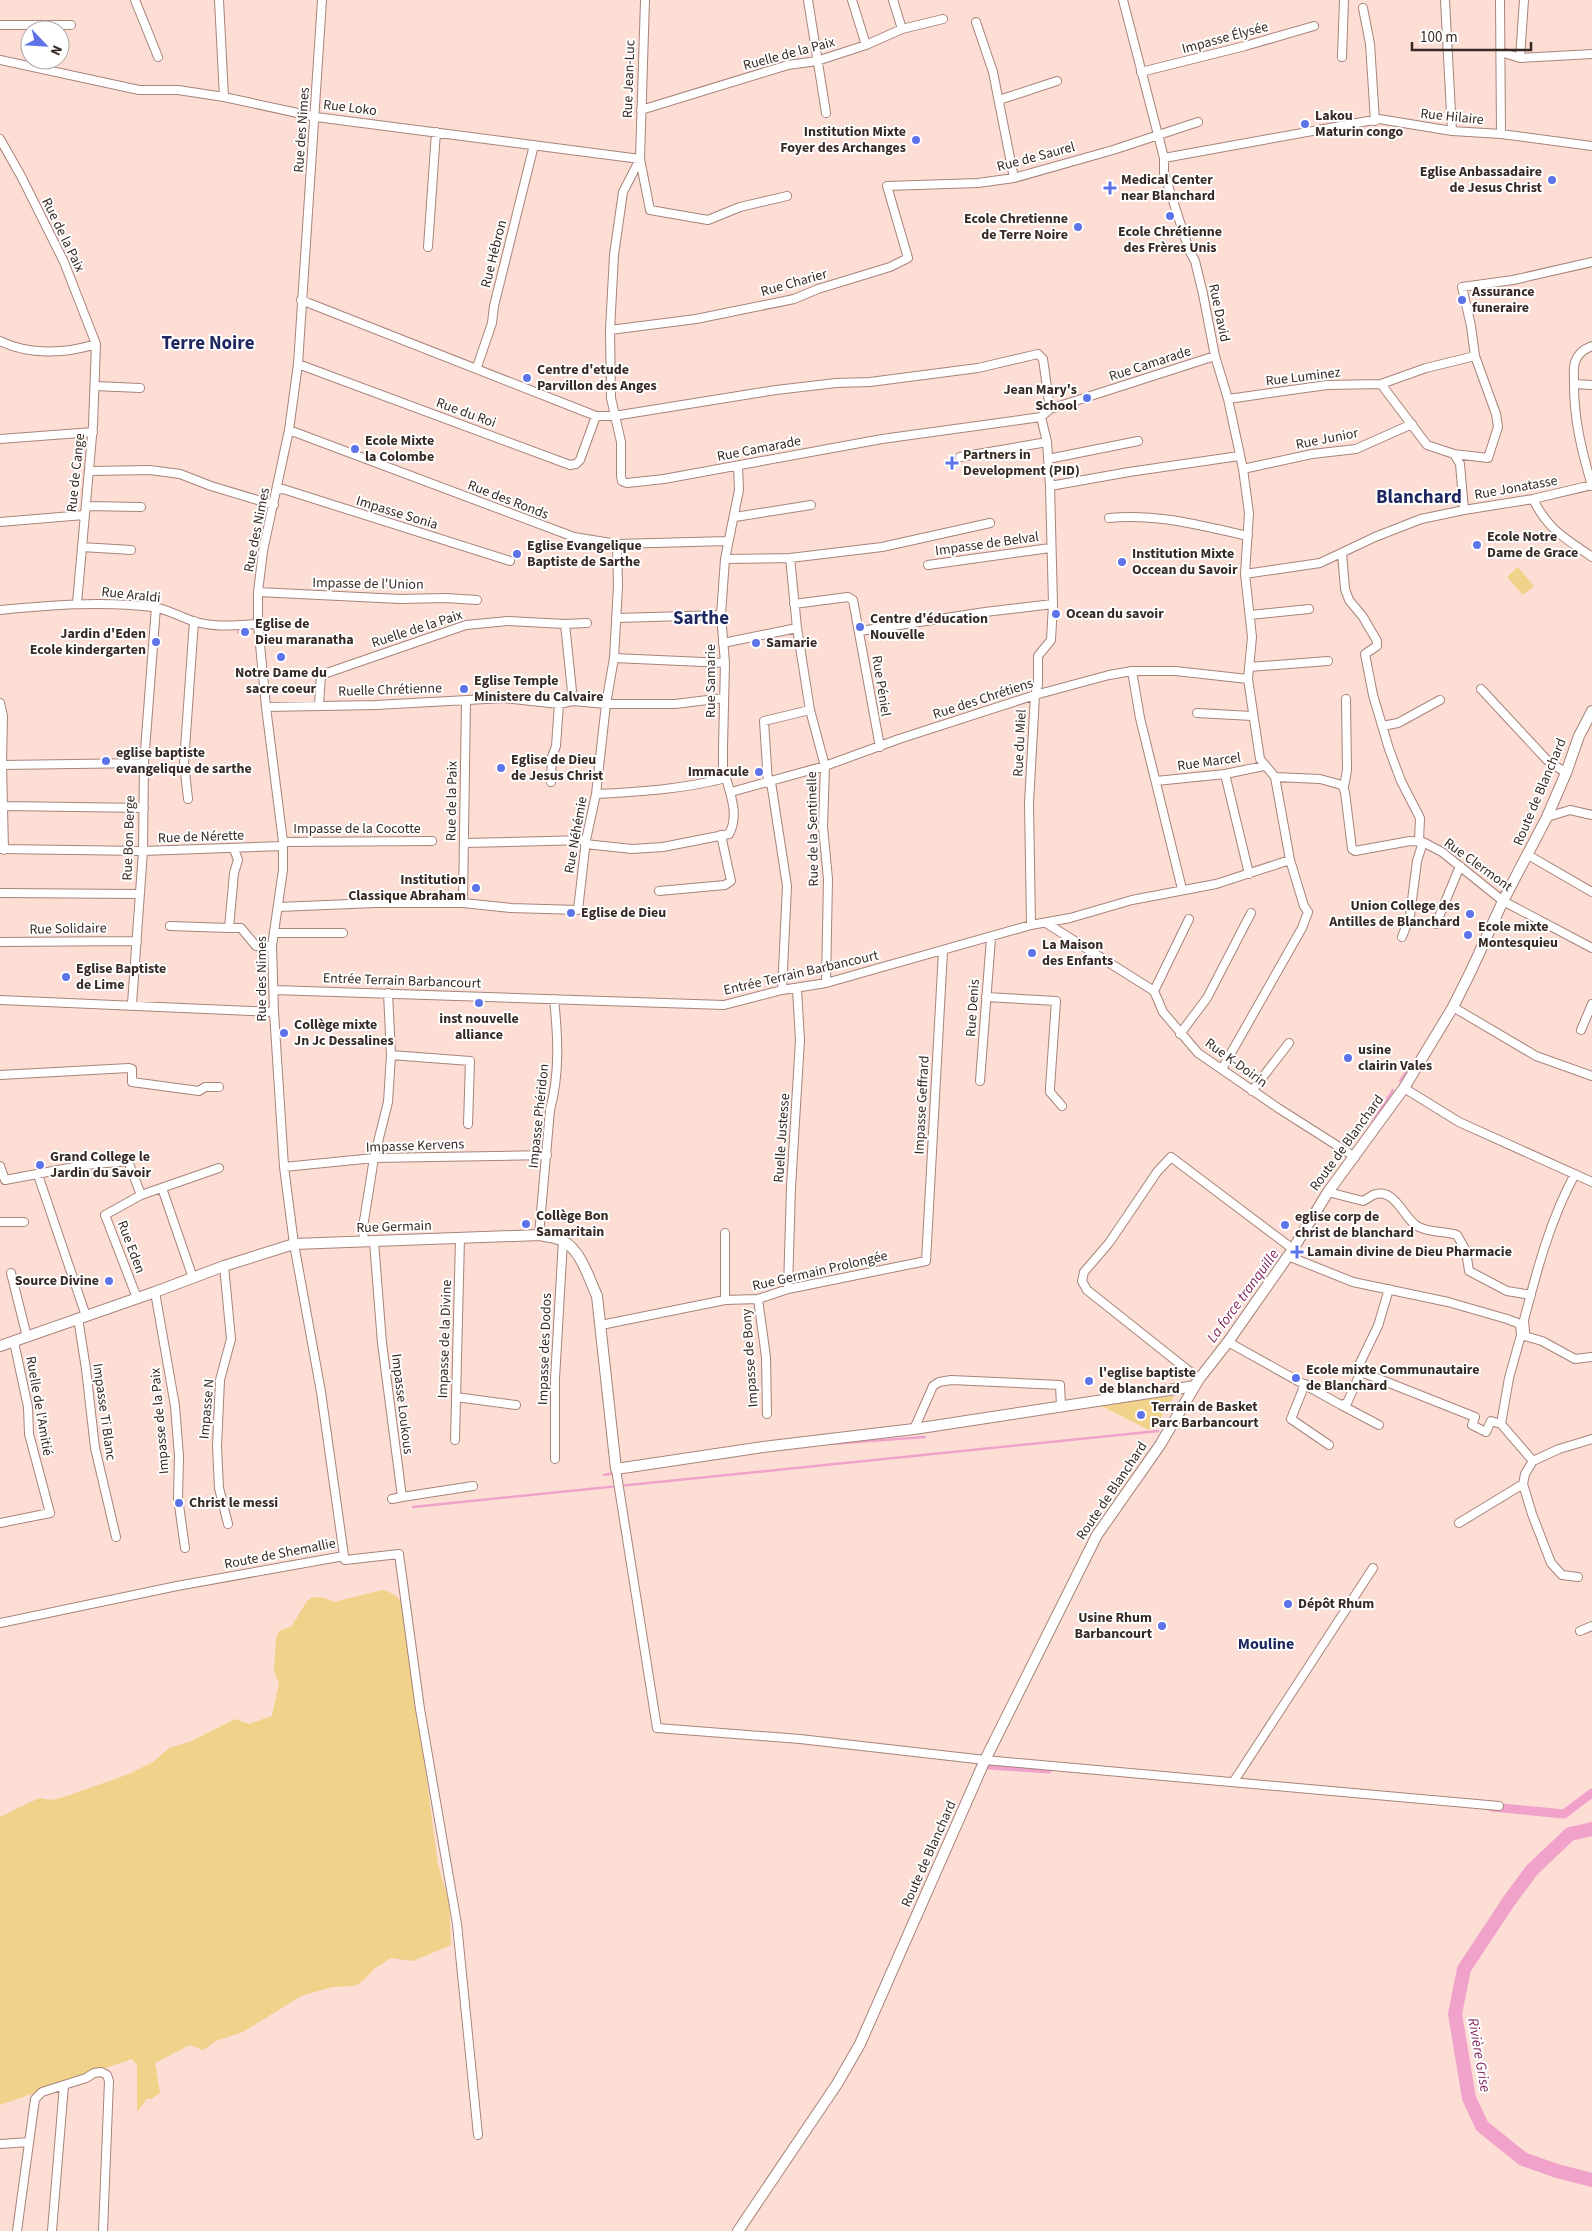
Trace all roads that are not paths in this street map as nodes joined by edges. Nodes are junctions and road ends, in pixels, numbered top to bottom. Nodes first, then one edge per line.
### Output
1 (135, 0) edge
2 (220, 0) edge
3 (322, 0) edge
4 (645, 0) edge
5 (808, 0) edge
6 (852, 0) edge
7 (893, 0) edge
8 (1123, 0) edge
9 (1344, 0) edge
10 (1446, 0) edge
11 (1500, 0) edge
12 (1524, 0) edge
13 (1363, 8) dead end
14 (943, 20) dead end
15 (976, 22) dead end
16 (0, 25) edge
17 (71, 25) dead end
18 (1314, 26) dead end
19 (902, 29) junction
20 (866, 45) junction
21 (1500, 52) junction
22 (1592, 54) edge
23 (158, 57) dead end
24 (1342, 57) dead end
25 (1520, 58) junction
26 (0, 60) edge
27 (817, 61) junction
28 (1141, 72) junction
29 (1057, 81) dead end
30 (224, 97) junction
31 (999, 100) junction
32 (641, 110) junction
33 (826, 113) dead end
34 (316, 117) junction
35 (1375, 121) junction
36 (1198, 122) dead end
37 (1452, 131) junction
38 (436, 132) junction
39 (1501, 134) junction
40 (1158, 136) junction
41 (0, 140) edge
42 (534, 145) junction
43 (1592, 146) edge
44 (1164, 158) junction
45 (640, 159) junction
46 (1014, 178) junction
47 (887, 186) joint
48 (787, 196) dead end
49 (428, 247) dead end
50 (1592, 262) edge
51 (301, 300) junction
52 (610, 330) junction
53 (0, 341) edge
54 (96, 344) junction
55 (1592, 346) edge
56 (1216, 356) junction
57 (1475, 356) junction
58 (298, 364) junction
59 (477, 367) junction
60 (1381, 384) junction
61 (1574, 384) junction
62 (1592, 385) edge
63 (95, 386) junction
64 (140, 388) dead end
65 (1228, 399) junction
66 (1050, 409) junction
67 (596, 416) junction
68 (614, 416) junction
69 (1042, 417) junction
70 (1412, 424) junction
71 (289, 430) junction
72 (93, 432) junction
73 (0, 439) edge
74 (1138, 441) dead end
75 (1047, 442) junction
76 (1454, 454) junction
77 (1238, 456) junction
78 (960, 457) dead end
79 (1048, 459) junction
80 (738, 466) junction
81 (1242, 469) junction
82 (90, 471) junction
83 (1050, 486) junction
84 (1592, 486) edge
85 (277, 490) junction
86 (1533, 499) junction
87 (274, 504) junction
88 (811, 505) dead end
89 (86, 506) junction
90 (141, 508) dead end
91 (1464, 510) junction
92 (84, 516) junction
93 (735, 517) junction
94 (1109, 518) dead end
95 (0, 522) edge
96 (990, 523) dead end
97 (1248, 536) junction
98 (728, 541) junction
99 (616, 544) junction
100 (82, 547) junction
101 (1050, 548) junction
102 (131, 550) dead end
103 (1342, 553) junction
104 (1592, 557) edge
105 (790, 558) junction
106 (725, 559) junction
107 (510, 561) dead end
108 (928, 565) dead end
109 (1245, 574) junction
110 (258, 592) junction
111 (477, 600) dead end
112 (78, 603) junction
113 (794, 604) junction
114 (1053, 604) junction
115 (156, 607) junction
116 (1309, 608) dead end
117 (0, 610) edge
118 (721, 615) junction
119 (1250, 615) junction
120 (616, 618) junction
121 (194, 621) junction
122 (587, 623) dead end
123 (258, 624) junction
124 (565, 624) junction
125 (796, 628) junction
126 (860, 631) junction
127 (724, 643) junction
128 (614, 658) junction
129 (1328, 661) dead end
130 (725, 663) junction
131 (1249, 667) junction
132 (1132, 671) junction
133 (1248, 679) junction
134 (1481, 688) dead end
135 (1035, 695) junction
136 (724, 698) junction
137 (1346, 699) dead end
138 (466, 700) junction
139 (1440, 700) dead end
140 (573, 701) junction
141 (0, 703) edge
142 (559, 704) junction
143 (606, 704) junction
144 (319, 705) junction
145 (266, 707) junction
146 (810, 710) junction
147 (1592, 711) edge
148 (1197, 713) dead end
149 (1252, 716) junction
150 (1382, 726) junction
151 (880, 748) junction
152 (144, 763) junction
153 (2, 765) junction
154 (825, 766) junction
155 (1264, 766) junction
156 (1566, 773) junction
157 (1226, 774) junction
158 (1275, 777) junction
159 (726, 778) junction
160 (551, 782) dead end
161 (770, 782) junction
162 (1156, 782) junction
163 (1344, 787) junction
164 (731, 792) junction
165 (596, 794) junction
166 (188, 799) dead end
167 (4, 806) junction
168 (144, 808) junction
169 (1592, 815) edge
170 (1547, 817) junction
171 (721, 835) junction
172 (432, 841) dead end
173 (586, 842) junction
174 (1421, 842) junction
175 (465, 843) junction
176 (283, 844) junction
177 (2, 849) edge
178 (234, 849) junction
179 (143, 851) junction
180 (1528, 855) junction
181 (1290, 860) junction
182 (1460, 866) junction
183 (1249, 874) junction
184 (1182, 889) junction
185 (659, 891) dead end
186 (1592, 892) edge
187 (0, 893) edge
188 (139, 894) junction
189 (1503, 901) junction
190 (463, 903) junction
191 (278, 907) junction
192 (1251, 913) dead end
193 (1189, 919) dead end
194 (1046, 924) junction
195 (1436, 924) dead end
196 (1031, 925) junction
197 (170, 926) dead end
198 (229, 928) junction
199 (274, 933) junction
200 (343, 933) dead end
201 (991, 938) junction
202 (1402, 938) dead end
203 (137, 941) junction
204 (0, 942) edge
205 (272, 946) junction
206 (1592, 948) edge
207 (943, 951) junction
208 (826, 983) junction
209 (797, 989) junction
210 (274, 990) junction
211 (782, 990) junction
212 (1154, 991) junction
213 (388, 993) junction
214 (986, 997) junction
215 (554, 999) junction
216 (0, 1000) edge
217 (132, 1004) junction
218 (1592, 1004) edge
219 (1453, 1007) junction
220 (274, 1012) junction
221 (1581, 1030) dead end
222 (1180, 1034) junction
223 (1289, 1043) dead end
224 (391, 1055) junction
225 (1222, 1070) junction
226 (0, 1076) edge
227 (1592, 1076) edge
228 (980, 1081) dead end
229 (219, 1087) dead end
230 (1404, 1088) junction
231 (1252, 1091) junction
232 (1062, 1106) dead end
233 (468, 1124) dead end
234 (547, 1155) junction
235 (1355, 1157) junction
236 (374, 1158) junction
237 (0, 1166) edge
238 (284, 1167) junction
239 (219, 1168) dead end
240 (1575, 1174) junction
241 (38, 1175) junction
242 (1592, 1182) edge
243 (162, 1188) junction
244 (1328, 1192) junction
245 (141, 1195) junction
246 (0, 1222) edge
247 (24, 1222) dead end
248 (725, 1233) dead end
249 (540, 1235) junction
250 (460, 1238) junction
251 (562, 1240) junction
252 (369, 1242) junction
253 (294, 1244) junction
254 (1290, 1253) junction
255 (926, 1261) joint
256 (224, 1266) junction
257 (11, 1273) dead end
258 (193, 1278) junction
259 (788, 1288) junction
260 (1389, 1289) junction
261 (155, 1292) junction
262 (1531, 1295) junction
263 (137, 1298) junction
264 (758, 1299) junction
265 (724, 1300) junction
266 (82, 1317) junction
267 (601, 1326) junction
268 (1523, 1336) junction
269 (27, 1337) junction
270 (14, 1342) junction
271 (1228, 1342) junction
272 (0, 1346) edge
273 (1592, 1357) edge
274 (1360, 1374) junction
275 (1197, 1383) junction
276 (1305, 1384) junction
277 (456, 1397) junction
278 (1341, 1404) junction
279 (516, 1405) dead end
280 (1061, 1406) junction
281 (767, 1414) dead end
282 (1501, 1424) junction
283 (1379, 1425) dead end
284 (914, 1429) junction
285 (1592, 1439) edge
286 (455, 1440) dead end
287 (1329, 1445) dead end
288 (555, 1459) dead end
289 (1532, 1461) junction
290 (616, 1472) junction
291 (1523, 1484) junction
292 (473, 1486) dead end
293 (402, 1497) junction
294 (392, 1499) dead end
295 (0, 1523) edge
296 (1459, 1523) dead end
297 (228, 1524) dead end
298 (116, 1537) dead end
299 (184, 1548) dead end
300 (344, 1556) junction
301 (1373, 1568) dead end
302 (1578, 1577) dead end
303 (0, 1623) edge
304 (1592, 1626) edge
305 (1580, 1631) dead end
306 (985, 1760) junction
307 (1234, 1781) junction
308 (1499, 1806) dead end
309 (64, 2085) junction
310 (478, 2135) dead end
311 (30, 2142) junction
312 (0, 2144) edge
313 (17, 2231) edge
314 (52, 2231) edge
315 (103, 2231) edge
316 (738, 2231) edge

1 - 23 street
2 - 30 street
3 - 34 street, Rue des Nimes
4 - 32 street, Rue Jean-Luc
5 - 27 street
6 - 20 street
7 - 19 street
8 - 28 street, Rue David
9 - 24 street
10 - 37 street
11 - 21 street
12 - 25 street
13 - 35 street
14 - 19 street, Ruelle de la Paix
15 - 31 street
16 - 17 street
18 - 28 street, Impasse Élysée
19 - 20 street, Ruelle de la Paix
20 - 27 street, Ruelle de la Paix
21 - 25 street
21 - 39 street
22 - 25 street
26 - 30 street, Rue Loko
27 - 32 street, Ruelle de la Paix
27 - 33 street
28 - 40 street, Rue David
29 - 31 street
30 - 34 street, Rue Loko
31 - 46 street
32 - 45 street, Rue Jean-Luc
34 - 38 street, Rue Loko
34 - 51 street, Rue des Nimes
35 - 37 street, Rue Hilaire
35 - 44 street, Rue Hilaire
36 - 40 street, Rue de Saurel
37 - 39 street, Rue Hilaire
38 - 42 street, Rue Loko
38 - 49 street
39 - 43 street, Rue Hilaire
40 - 44 street, Rue David
40 - 46 street, Rue de Saurel
41 - 54 street, Rue de la Paix
42 - 45 street, Rue Loko
42 - 59 street, Rue Hébron
44 - 56 street, Rue David
45 - 48 street
45 - 52 street, Rue Camarade
46 - 47 street, Rue de Saurel
47 - 52 street, Rue Charier
50 - 57 street
51 - 58 street, Rue des Nimes
51 - 59 street
52 - 68 street, Rue Camarade
53 - 54 street
54 - 63 street, Rue de Cange
55 - 61 street
56 - 65 street, Rue David
56 - 66 street, Rue Camarade
57 - 60 street, Rue Luminez
57 - 76 street
58 - 67 street, Rue du Roi
58 - 71 street, Rue des Nimes
59 - 67 street
60 - 65 street, Rue Luminez
60 - 70 street
61 - 62 street
61 - 84 street
63 - 64 street
63 - 72 street, Rue de Cange
65 - 77 street, Rue David
66 - 68 street
66 - 69 street, Rue Camarade
67 - 68 street
68 - 80 street, Rue Camarade
69 - 75 street, Rue du Miel
69 - 80 street, Rue Camarade
70 - 76 street
70 - 81 street, Rue Junior
71 - 85 street, Rue des Nimes
71 - 99 street, Rue des Ronds
72 - 73 street
72 - 82 street, Rue de Cange
74 - 79 street
75 - 78 street
75 - 79 street, Rue du Miel
76 - 91 street
77 - 81 street, Rue David
77 - 83 street
79 - 83 street, Rue du Miel
80 - 93 street, Rue Samarie
81 - 97 street, Rue David
82 - 87 street
82 - 89 street, Rue de Cange
83 - 101 street, Rue du Miel
84 - 86 street, Rue Jonatasse
85 - 87 street, Rue des Nimes
85 - 107 street, Impasse Sonia
86 - 91 street, Rue Jonatasse
86 - 104 street
87 - 110 street, Rue des Nimes
88 - 93 street
89 - 90 street
89 - 92 street, Rue de Cange
91 - 103 street, Rue Jonatasse
92 - 95 street
92 - 100 street, Rue de Cange
93 - 98 street, Rue Samarie
94 - 97 street
96 - 105 street
97 - 109 street, Rue David
98 - 99 street, Rue des Ronds
98 - 106 street, Rue Samarie
99 - 120 street, Rue Néhémie
100 - 102 street
100 - 112 street, Rue de Cange
101 - 108 street, Impasse de Belval
101 - 114 street, Rue du Miel
103 - 109 street, Rue Jonatasse
103 - 150 street
105 - 106 street
105 - 113 street, Rue de la Sentinelle
106 - 118 street, Rue Samarie
109 - 119 street, Rue David
110 - 111 street, Impasse de l'Union
110 - 123 street, Rue des Nimes
112 - 115 street, Rue Araldi
112 - 117 street, Rue Araldi
113 - 125 street, Rue de la Sentinelle
113 - 126 street, Rue Péniel
114 - 126 street
114 - 135 street, Rue du Miel
115 - 121 street, Rue Araldi
115 - 152 street, Rue Bon Berge
116 - 119 street
118 - 120 street
118 - 127 street, Rue Samarie
119 - 131 street, Rue David
120 - 128 street, Rue Néhémie
121 - 123 street, Rue Araldi
121 - 166 street
122 - 124 street
123 - 145 street, Rue des Nimes
124 - 140 street
124 - 144 street, Ruelle de la Paix
125 - 127 street
125 - 146 street, Rue de la Sentinelle
126 - 151 street, Rue Péniel
127 - 130 street, Rue Samarie
128 - 130 street
128 - 143 street, Rue Néhémie
129 - 131 street
130 - 136 street, Rue Samarie
131 - 133 street
132 - 133 street, Rue des Chrétiens
132 - 135 street, Rue des Chrétiens
132 - 162 street
133 - 149 street
134 - 156 street
135 - 151 street, Rue des Chrétiens
135 - 196 street, Rue du Miel
136 - 143 street, Ruelle Chrétienne
136 - 159 street, Rue Samarie
137 - 163 street
138 - 142 street, Ruelle Chrétienne
138 - 144 street, Ruelle Chrétienne
138 - 175 street, Rue de la Paix
139 - 150 street
140 - 142 street, Ruelle Chrétienne
140 - 143 street, Ruelle Chrétienne
141 - 153 street
142 - 160 street
143 - 165 street, Rue Néhémie
144 - 145 street, Ruelle Chrétienne
145 - 176 street, Rue des Nimes
146 - 154 street, Rue de la Sentinelle
146 - 161 street
147 - 156 street, Route de Blanchard
148 - 149 street
149 - 155 street
150 - 174 street
151 - 154 street, Rue des Chrétiens
152 - 153 street
152 - 168 street, Rue Bon Berge
153 - 167 street
154 - 161 street, Rue des Chrétiens
154 - 208 street, Rue de la Sentinelle
155 - 157 street, Rue Marcel
155 - 158 street
156 - 170 street, Route de Blanchard
157 - 162 street, Rue Marcel
157 - 183 street
158 - 163 street
158 - 181 street
159 - 164 street, Rue Samarie
159 - 165 street
161 - 164 street, Rue des Chrétiens
161 - 211 street
162 - 184 street
163 - 174 street
164 - 171 street, Rue Samarie
165 - 173 street, Rue Néhémie
167 - 168 street
167 - 177 street
168 - 179 street, Rue Bon Berge
169 - 170 street
170 - 180 street, Route de Blanchard
171 - 173 street
171 - 185 street
172 - 176 street, Impasse de la Cocotte
173 - 175 street
173 - 190 street, Rue Néhémie
174 - 182 street, Rue Clermont
174 - 202 street
175 - 190 street, Rue de la Paix
176 - 178 street, Rue de Nérette
176 - 191 street, Rue des Nimes
177 - 179 street, Rue de Nérette
178 - 179 street, Rue de Nérette
178 - 198 street
179 - 188 street, Rue Bon Berge
180 - 186 street
180 - 189 street, Route de Blanchard
181 - 183 street, Entrée Terrain Barbancourt
181 - 225 street
182 - 189 street, Rue Clermont
182 - 195 street
183 - 184 street, Entrée Terrain Barbancourt
184 - 194 street, Entrée Terrain Barbancourt
187 - 188 street
188 - 203 street, Rue Bon Berge
189 - 206 street, Rue Clermont
189 - 219 street, Route de Blanchard
190 - 191 street
191 - 199 street, Rue des Nimes
192 - 222 street
193 - 212 street
194 - 196 street, Entrée Terrain Barbancourt
194 - 212 street
196 - 201 street, Entrée Terrain Barbancourt
197 - 198 street
198 - 205 street
199 - 200 street
199 - 205 street, Rue des Nimes
201 - 207 street, Entrée Terrain Barbancourt
201 - 214 street, Rue Denis
203 - 204 street, Rue Solidaire
203 - 217 street, Rue Bon Berge
205 - 210 street, Rue des Nimes
207 - 208 street, Entrée Terrain Barbancourt
207 - 255 street, Impasse Geffrard
208 - 209 street, Entrée Terrain Barbancourt
209 - 211 street, Entrée Terrain Barbancourt
209 - 259 street, Ruelle Justesse
210 - 213 street, Entrée Terrain Barbancourt
210 - 220 street, Rue des Nimes
211 - 215 street, Entrée Terrain Barbancourt
212 - 222 street, Rue K-Doirin
213 - 215 street, Entrée Terrain Barbancourt
213 - 224 street, Impasse Loukous
214 - 228 street, Rue Denis
214 - 232 street
215 - 234 street, Impasse Phéridon
216 - 217 street
217 - 220 street
218 - 221 street
219 - 227 street
219 - 230 street, Route de Blanchard
220 - 238 street, Rue des Nimes
222 - 225 street, Rue K-Doirin
223 - 231 street
224 - 233 street
224 - 236 street, Impasse Loukous
225 - 231 street, Rue K-Doirin
226 - 229 street
230 - 235 street, Route de Blanchard
230 - 240 street
231 - 235 street, Rue K-Doirin
234 - 236 street, Impasse Kervens
234 - 249 street, Impasse Phéridon
235 - 244 street, Route de Blanchard
236 - 238 street, Impasse Kervens
236 - 252 street, Impasse Loukous
237 - 241 street
238 - 253 street, Rue des Nimes
239 - 243 street
240 - 242 street
240 - 262 street
241 - 245 street
241 - 266 street, Impasse Ti Blanc
243 - 245 street
243 - 258 street
244 - 254 street, Route de Blanchard
244 - 262 street
245 - 263 street, Rue Eden
246 - 247 street
248 - 265 street
249 - 250 street, Rue Germain
249 - 251 street, Rue Germain
250 - 252 street, Rue Germain
250 - 277 street, Impasse de la Divine
251 - 267 street
251 - 288 street, Impasse des Dodos
252 - 253 street, Rue Germain
252 - 293 street, Impasse Loukous
253 - 256 street, Rue Germain
253 - 300 street, Route de Shemallie
254 - 260 street
254 - 271 street, Route de Blanchard
254 - 275 street
255 - 259 street, Rue Germain Prolongée
256 - 258 street, Rue Germain
256 - 297 street, Impasse N
257 - 269 street
258 - 261 street, Rue Germain
259 - 264 street, Rue Germain Prolongée
260 - 268 street
260 - 274 street
261 - 263 street, Rue Germain
261 - 299 street, Impasse de la Paix
262 - 268 street
263 - 266 street, Rue Germain
264 - 265 street, Rue Germain Prolongée
264 - 281 street, Impasse de Bony
265 - 267 street, Rue Germain Prolongée
266 - 269 street, Rue Germain
266 - 298 street, Impasse Ti Blanc
267 - 290 street
268 - 273 street
268 - 282 street
269 - 270 street, Rue Germain
270 - 272 street, Rue Germain
270 - 295 street, Ruelle de l'Amitié
271 - 275 street, Route de Blanchard
271 - 276 street
274 - 278 street
274 - 282 street
275 - 280 street
275 - 306 street, Route de Blanchard
276 - 278 street
276 - 287 street
277 - 279 street
277 - 286 street, Impasse de la Divine
278 - 283 street
280 - 284 street
280 - 284 street
282 - 289 street
284 - 290 street
285 - 289 street
289 - 291 street
290 - 306 street
291 - 296 street
291 - 302 street
292 - 293 street
293 - 294 street
300 - 303 street, Route de Shemallie
300 - 310 street
301 - 307 street
304 - 305 street
306 - 307 street
306 - 316 street, Route de Blanchard
307 - 308 street
309 - 311 street
309 - 314 street
309 - 315 street
311 - 312 street
311 - 313 street

